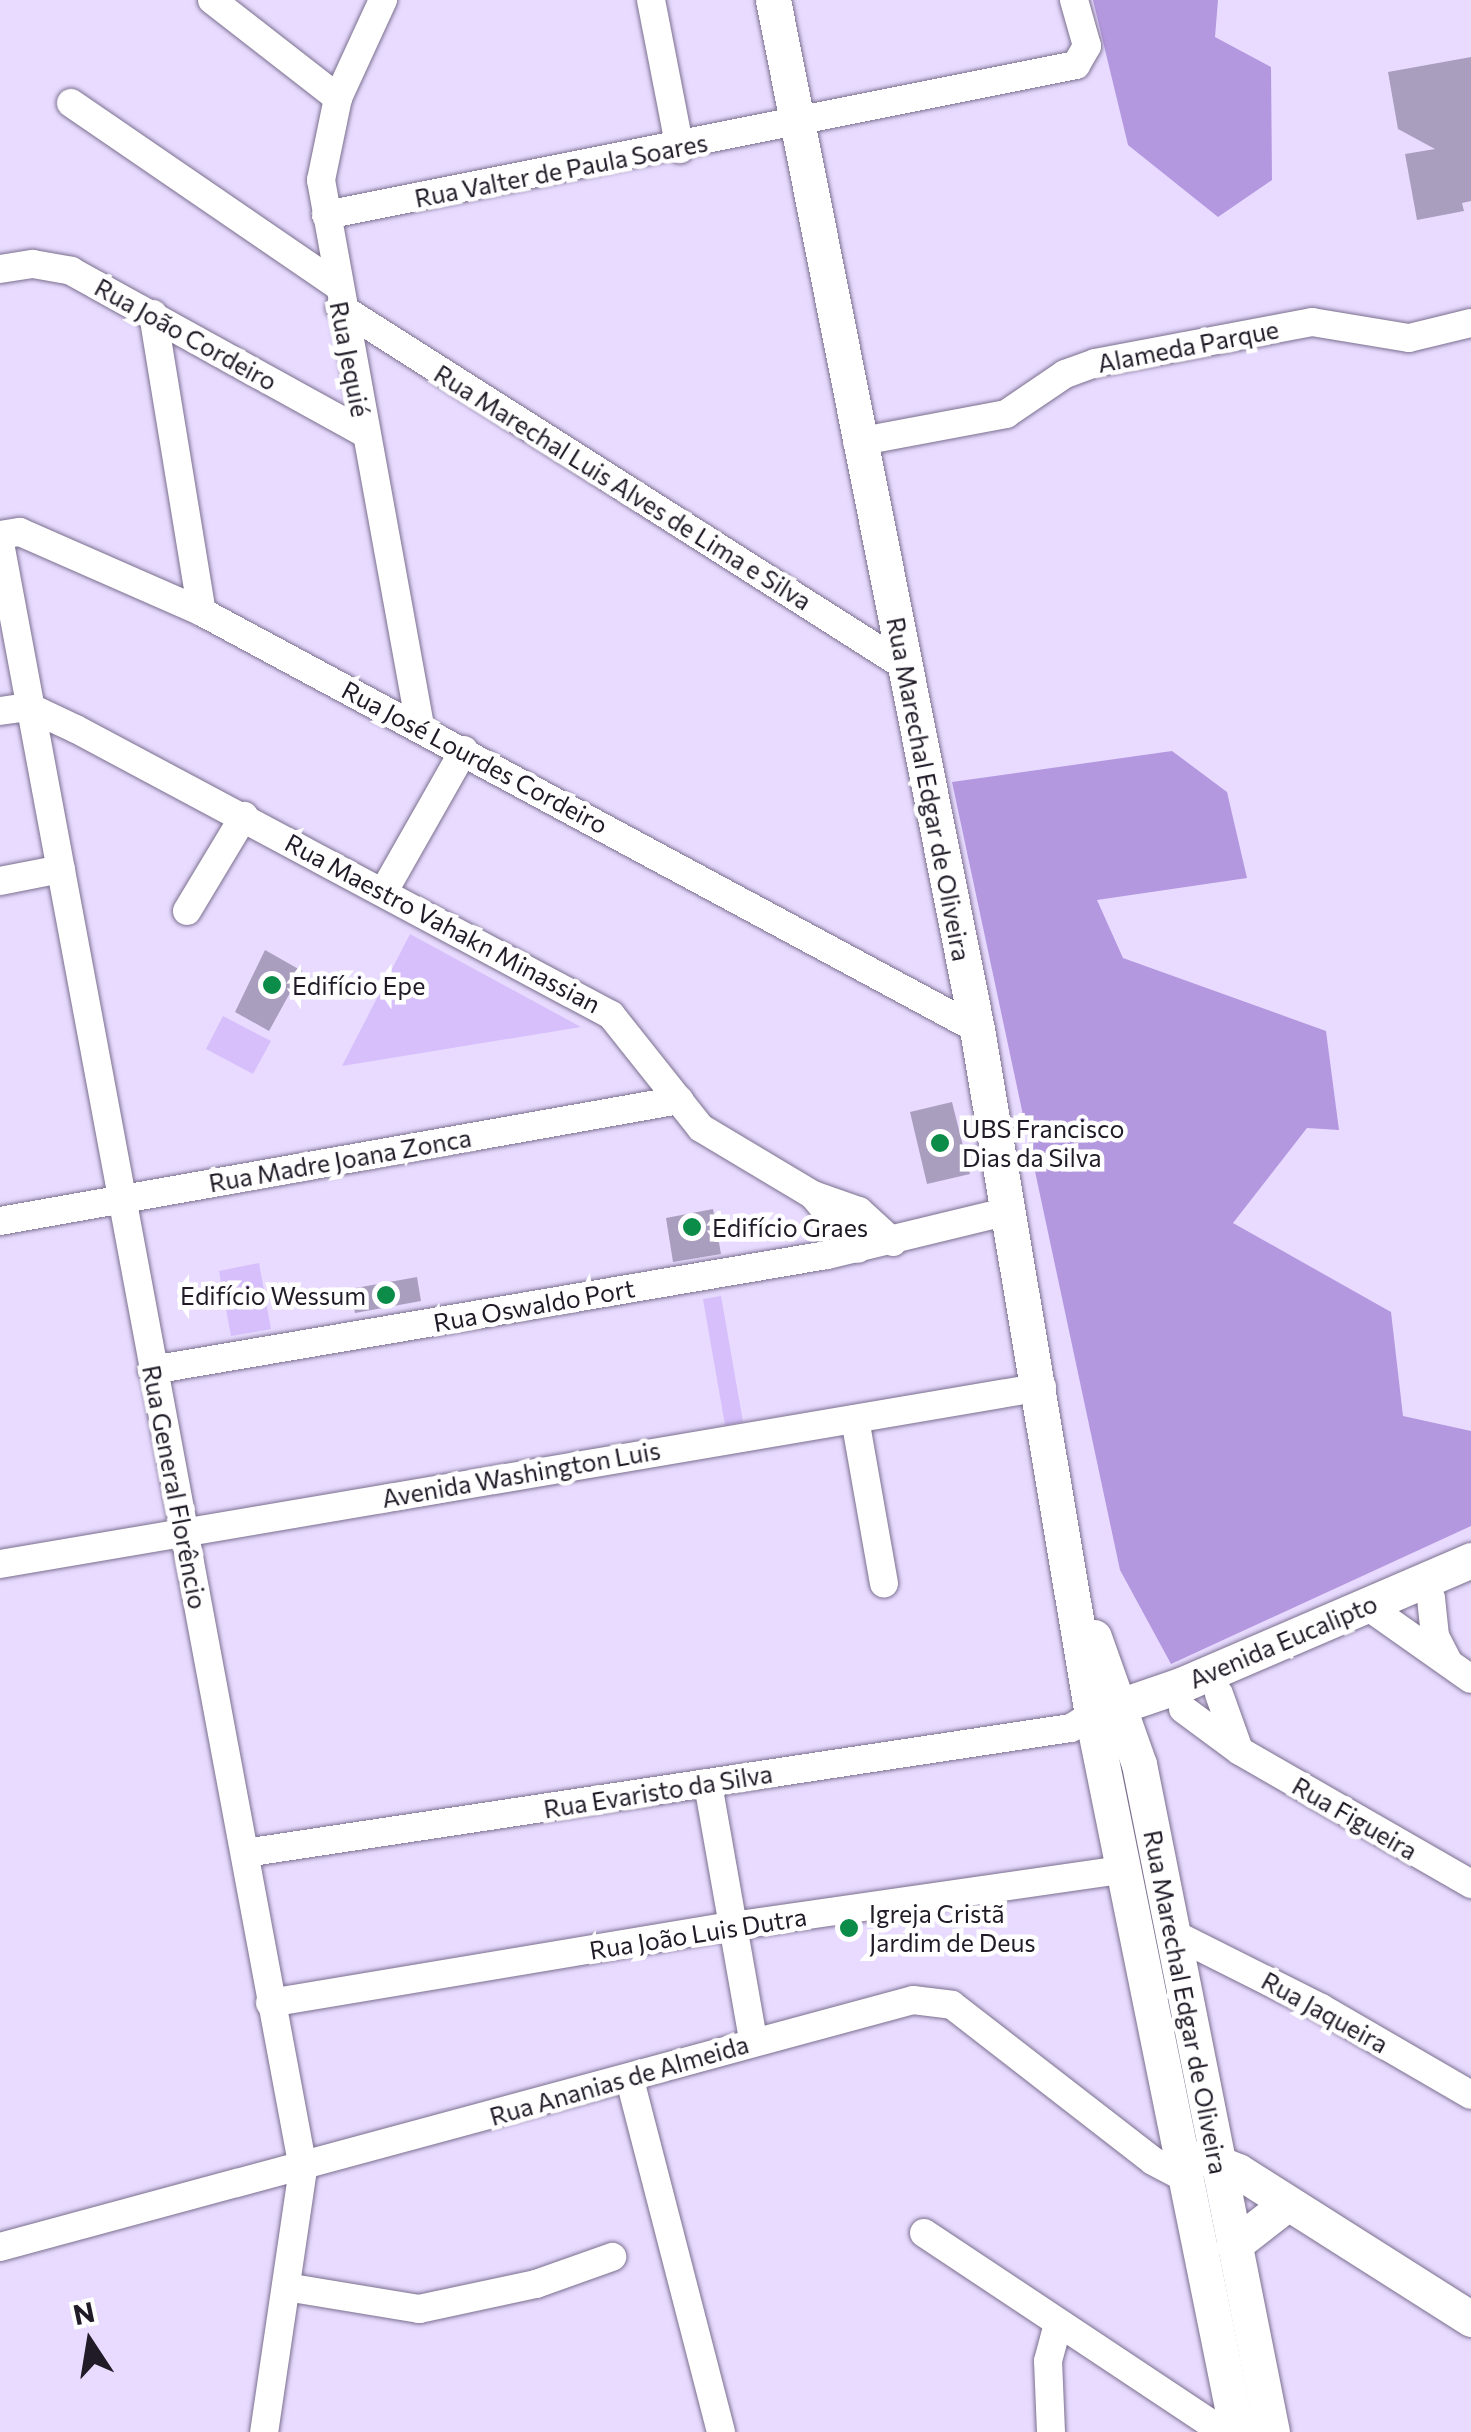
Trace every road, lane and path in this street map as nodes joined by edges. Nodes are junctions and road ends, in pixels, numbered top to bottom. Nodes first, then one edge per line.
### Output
1 (212, 0) edge
2 (382, 0) edge
3 (651, 0) edge
4 (773, 0) edge
5 (1074, 0) edge
6 (338, 98) junction
7 (70, 103) dead end
8 (796, 124) junction
9 (680, 149) junction
10 (326, 215) junction
11 (0, 269) edge
12 (337, 296) junction
13 (153, 314) junction
14 (1471, 324) edge
15 (364, 433) junction
16 (857, 442) junction
17 (0, 535) edge
18 (0, 544) edge
19 (202, 612) junction
20 (906, 667) junction
21 (28, 707) junction
22 (0, 711) edge
23 (420, 726) junction
24 (464, 750) junction
25 (244, 816) junction
26 (61, 870) junction
27 (0, 881) edge
28 (384, 891) junction
29 (188, 911) dead end
30 (962, 1012) junction
31 (679, 1100) junction
32 (813, 1194) junction
33 (121, 1199) junction
34 (0, 1221) edge
35 (1011, 1221) junction
36 (904, 1240) junction
37 (858, 1249) junction
38 (152, 1370) junction
39 (1042, 1387) junction
40 (855, 1419) junction
41 (184, 1530) junction
42 (1471, 1560) edge
43 (0, 1564) edge
44 (1471, 1580) edge
45 (884, 1583) dead end
46 (1430, 1598) junction
47 (1375, 1612) junction
48 (1462, 1674) edge
49 (1219, 1694) junction
50 (1183, 1709) junction
51 (1103, 1724) junction
52 (1240, 1752) junction
53 (708, 1784) junction
54 (245, 1853) junction
55 (1126, 1869) junction
56 (1471, 1884) edge
57 (732, 1926) junction
58 (1176, 1935) junction
59 (270, 2003) junction
60 (753, 2040) junction
61 (630, 2080) junction
62 (1471, 2095) edge
63 (303, 2169) junction
64 (1203, 2170) junction
65 (1289, 2211) junction
66 (924, 2233) dead end
67 (1234, 2245) junction
68 (0, 2247) edge
69 (612, 2257) dead end
70 (286, 2287) junction
71 (1471, 2319) edge
72 (1058, 2324) junction
73 (264, 2432) edge
74 (721, 2432) edge
75 (1051, 2432) edge
76 (1224, 2432) edge
77 (1236, 2432) edge
78 (1272, 2432) edge

1 - 6 street
2 - 6 street, Rua Jequié
3 - 9 street
4 - 8 main road, Rua Marechal Edgar de Oliveira
5 - 8 street, Rua Valter de Paula Soares
6 - 10 street, Rua Jequié
7 - 12 street, Rua Marechal Luis Alves de Lima e Silva
8 - 9 street, Rua Valter de Paula Soares
8 - 16 main road, Rua Marechal Edgar de Oliveira
9 - 10 street, Rua Valter de Paula Soares
10 - 12 street, Rua Jequié
11 - 13 street, Rua João Cordeiro
12 - 15 street, Rua Jequié
12 - 20 street, Rua Marechal Luis Alves de Lima e Silva
13 - 15 street, Rua João Cordeiro
13 - 19 street
14 - 16 street, Alameda Parque
15 - 23 street, Rua Jequié
16 - 20 main road, Rua Marechal Edgar de Oliveira
17 - 19 street, Rua José Lourdes Cordeiro
18 - 21 street, Rua General Florêncio
19 - 23 street, Rua José Lourdes Cordeiro
20 - 30 main road, Rua Marechal Edgar de Oliveira
21 - 22 street
21 - 25 street, Rua Maestro Vahakn Minassian
21 - 26 street, Rua General Florêncio
23 - 24 street, Rua José Lourdes Cordeiro
24 - 28 street
24 - 30 street, Rua José Lourdes Cordeiro
25 - 28 street, Rua Maestro Vahakn Minassian
25 - 29 street
26 - 27 street
26 - 33 street, Rua General Florêncio
28 - 31 street, Rua Maestro Vahakn Minassian
30 - 35 main road, Rua Marechal Edgar de Oliveira
31 - 32 street, Rua Maestro Vahakn Minassian
31 - 33 street, Rua Madre Joana Zonca
32 - 36 street, Rua Maestro Vahakn Minassian
32 - 37 street, Rua Maestro Vahakn Minassian
33 - 34 street, Rua Madre Joana Zonca
33 - 38 street, Rua General Florêncio
35 - 36 street, Rua Oswaldo Port
35 - 39 main road, Rua Marechal Edgar de Oliveira
36 - 37 street, Rua Oswaldo Port
37 - 38 street, Rua Oswaldo Port
38 - 41 street, Rua General Florêncio
39 - 40 street, Avenida Washington Luis
39 - 51 main road, Rua Marechal Edgar de Oliveira
40 - 41 street, Avenida Washington Luis
40 - 45 street
41 - 43 street, Avenida Washington Luis
41 - 54 street, Rua General Florêncio
42 - 47 main road, Avenida Eucalipto
44 - 46 main road, Avenida Eucalipto
46 - 47 main road, Avenida Eucalipto
46 - 48 street
47 - 48 street
47 - 49 main road, Avenida Eucalipto
47 - 51 main road, Avenida Eucalipto
49 - 50 main road, Avenida Eucalipto
49 - 52 street
50 - 51 main road, Avenida Eucalipto
50 - 52 street, Rua Figueira
51 - 53 street, Rua Evaristo da Silva
51 - 55 main road, Rua Marechal Edgar de Oliveira
51 - 58 main road, Rua Marechal Edgar de Oliveira
52 - 56 street, Rua Figueira
53 - 54 street, Rua Evaristo da Silva
53 - 57 street
54 - 59 street, Rua General Florêncio
55 - 57 street, Rua João Luis Dutra
55 - 64 main road, Rua Marechal Edgar de Oliveira
57 - 59 street, Rua João Luis Dutra
57 - 60 street
58 - 62 street, Rua Jaqueira
58 - 64 main road, Rua Marechal Edgar de Oliveira
59 - 63 street, Rua General Florêncio
60 - 61 street, Rua Ananias de Almeida
60 - 64 street, Rua Ananias de Almeida
61 - 63 street, Rua Ananias de Almeida
61 - 74 street
63 - 68 street, Rua Ananias de Almeida
63 - 70 street, Rua General Florêncio
64 - 65 main road
64 - 67 main road, Rua Marechal Edgar de Oliveira
64 - 77 main road, Rua Marechal Edgar de Oliveira
65 - 67 main road
65 - 71 main road
66 - 72 street
67 - 78 main road, Rua Marechal Edgar de Oliveira
69 - 70 street
70 - 73 street, Rua General Florêncio
72 - 75 street
72 - 76 street

